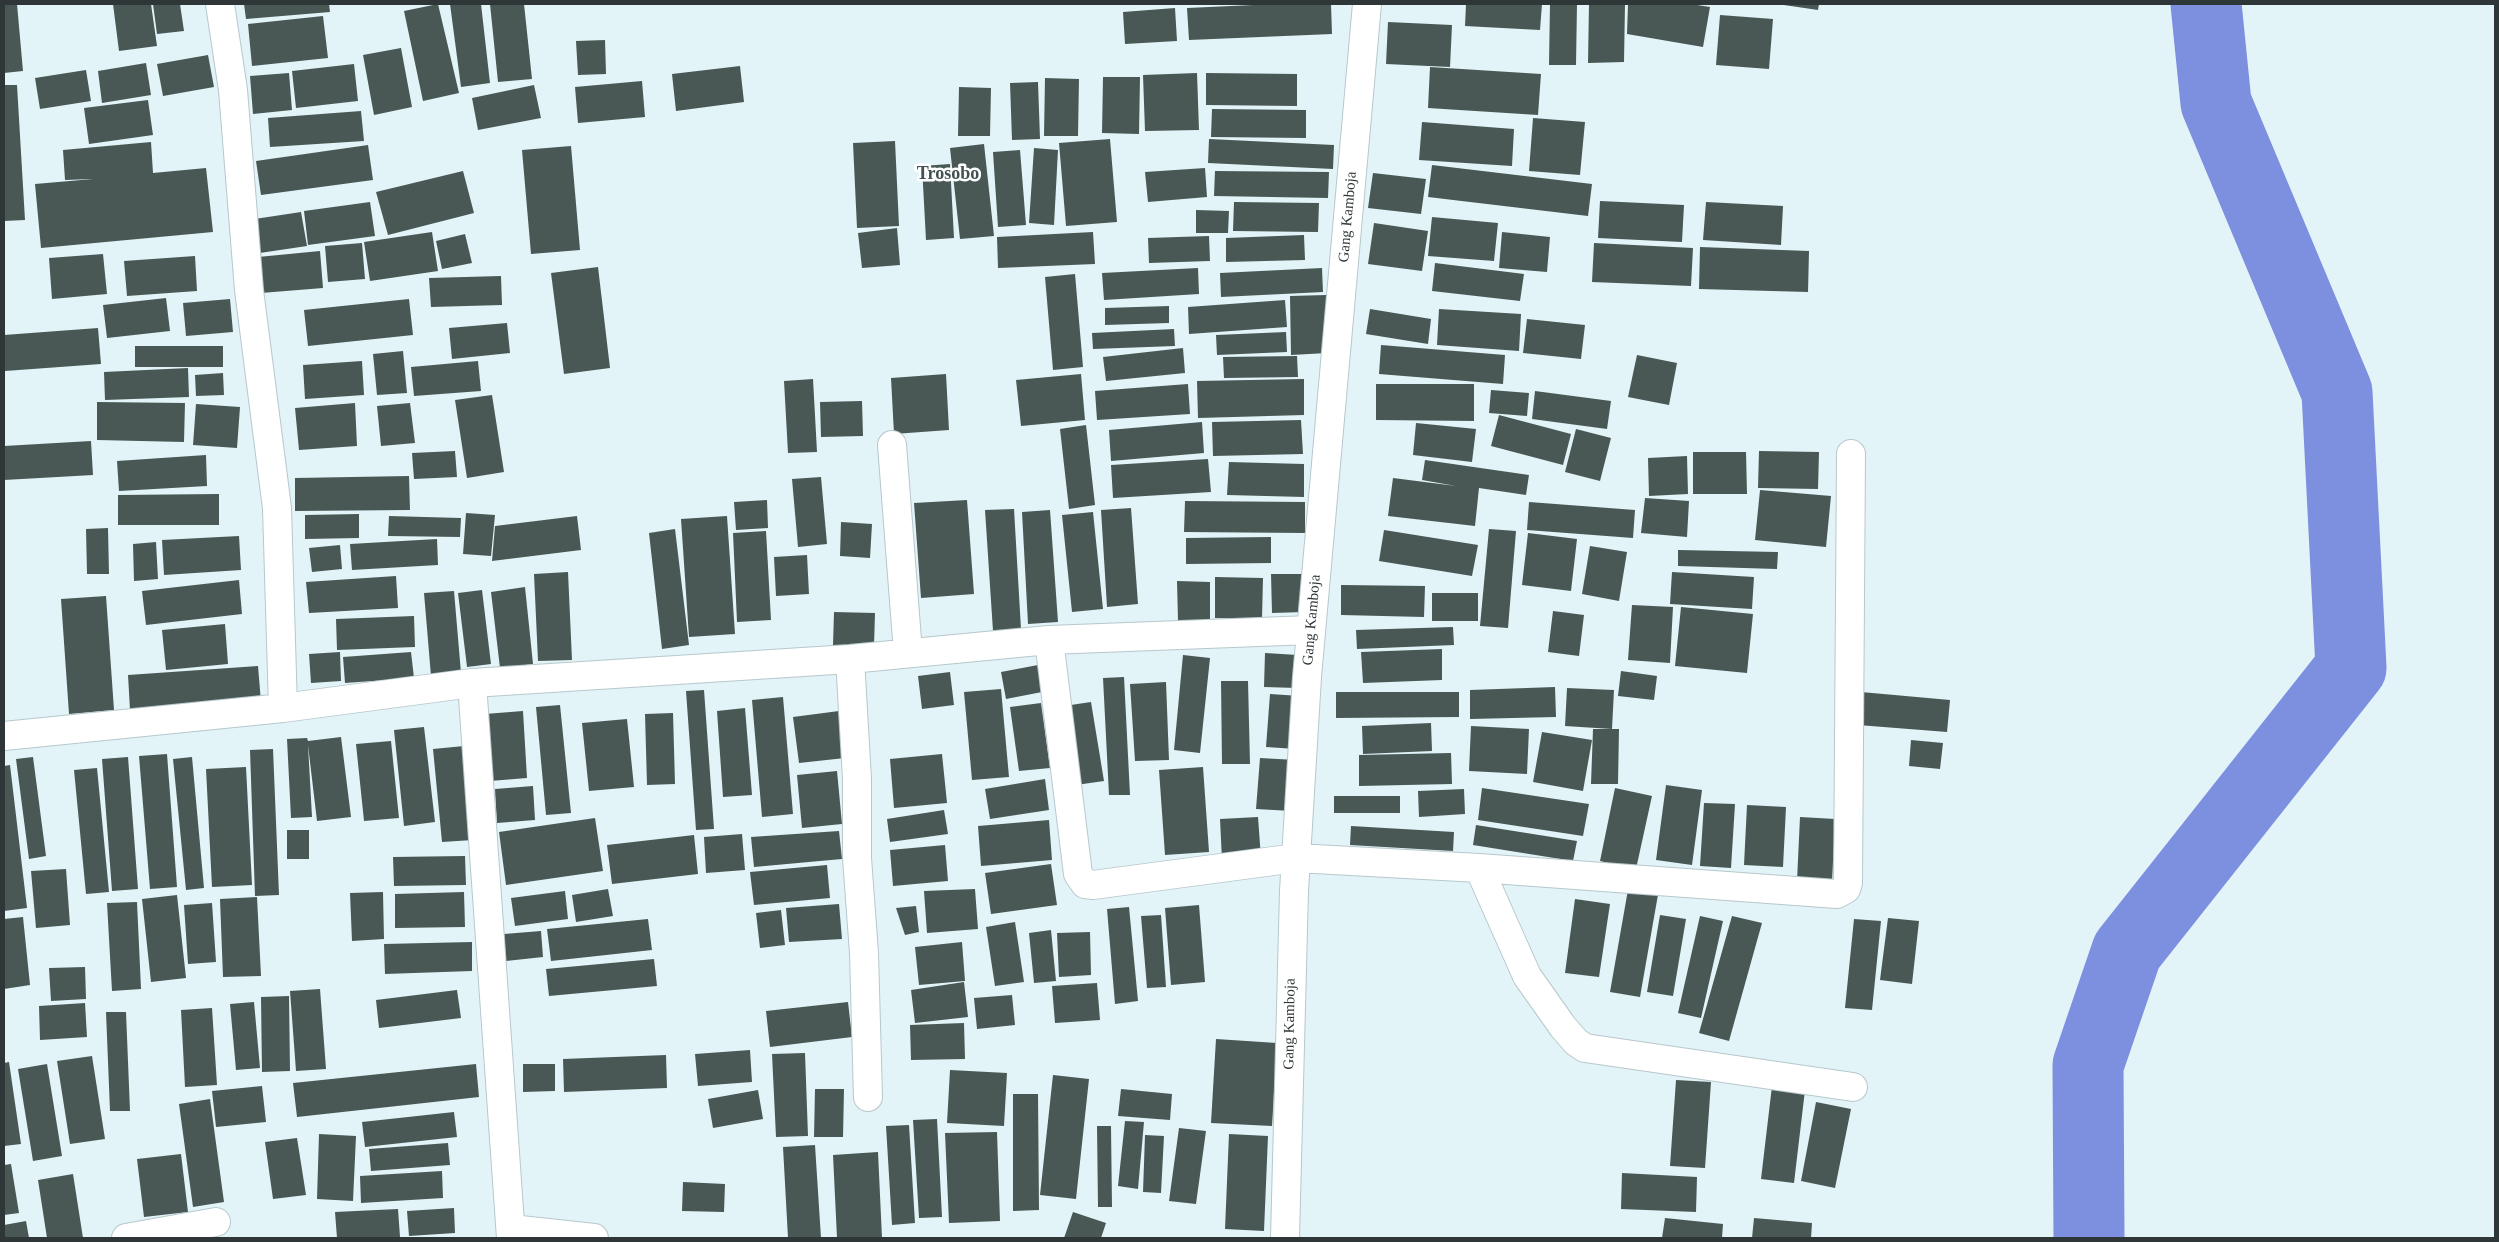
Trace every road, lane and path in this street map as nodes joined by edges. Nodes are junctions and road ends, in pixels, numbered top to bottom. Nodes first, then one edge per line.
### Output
1 (220, 4) edge
2 (1367, 4) edge
3 (892, 445) dead end
4 (1851, 454) dead end
5 (1311, 630) junction
6 (1049, 640) junction
7 (908, 653) junction
8 (850, 659) junction
9 (472, 683) junction
10 (283, 708) junction
11 (4, 736) edge
12 (1296, 858) junction
13 (1479, 868) junction
14 (1853, 1087) dead end
15 (868, 1097) dead end
16 (216, 1222) dead end
17 (511, 1234) edge
18 (126, 1238) edge
19 (594, 1238) edge
20 (1285, 1238) edge

1 - 10 street
2 - 5 street, Gang Kamboja
3 - 7 street
4 - 13 street
5 - 6 street
5 - 12 street, Gang Kamboja
6 - 7 street
6 - 12 street
7 - 8 street
8 - 9 street
8 - 15 street
9 - 10 street
9 - 17 street
10 - 11 street
12 - 13 street
12 - 20 street, Gang Kamboja
13 - 14 street
16 - 18 street
17 - 19 street

